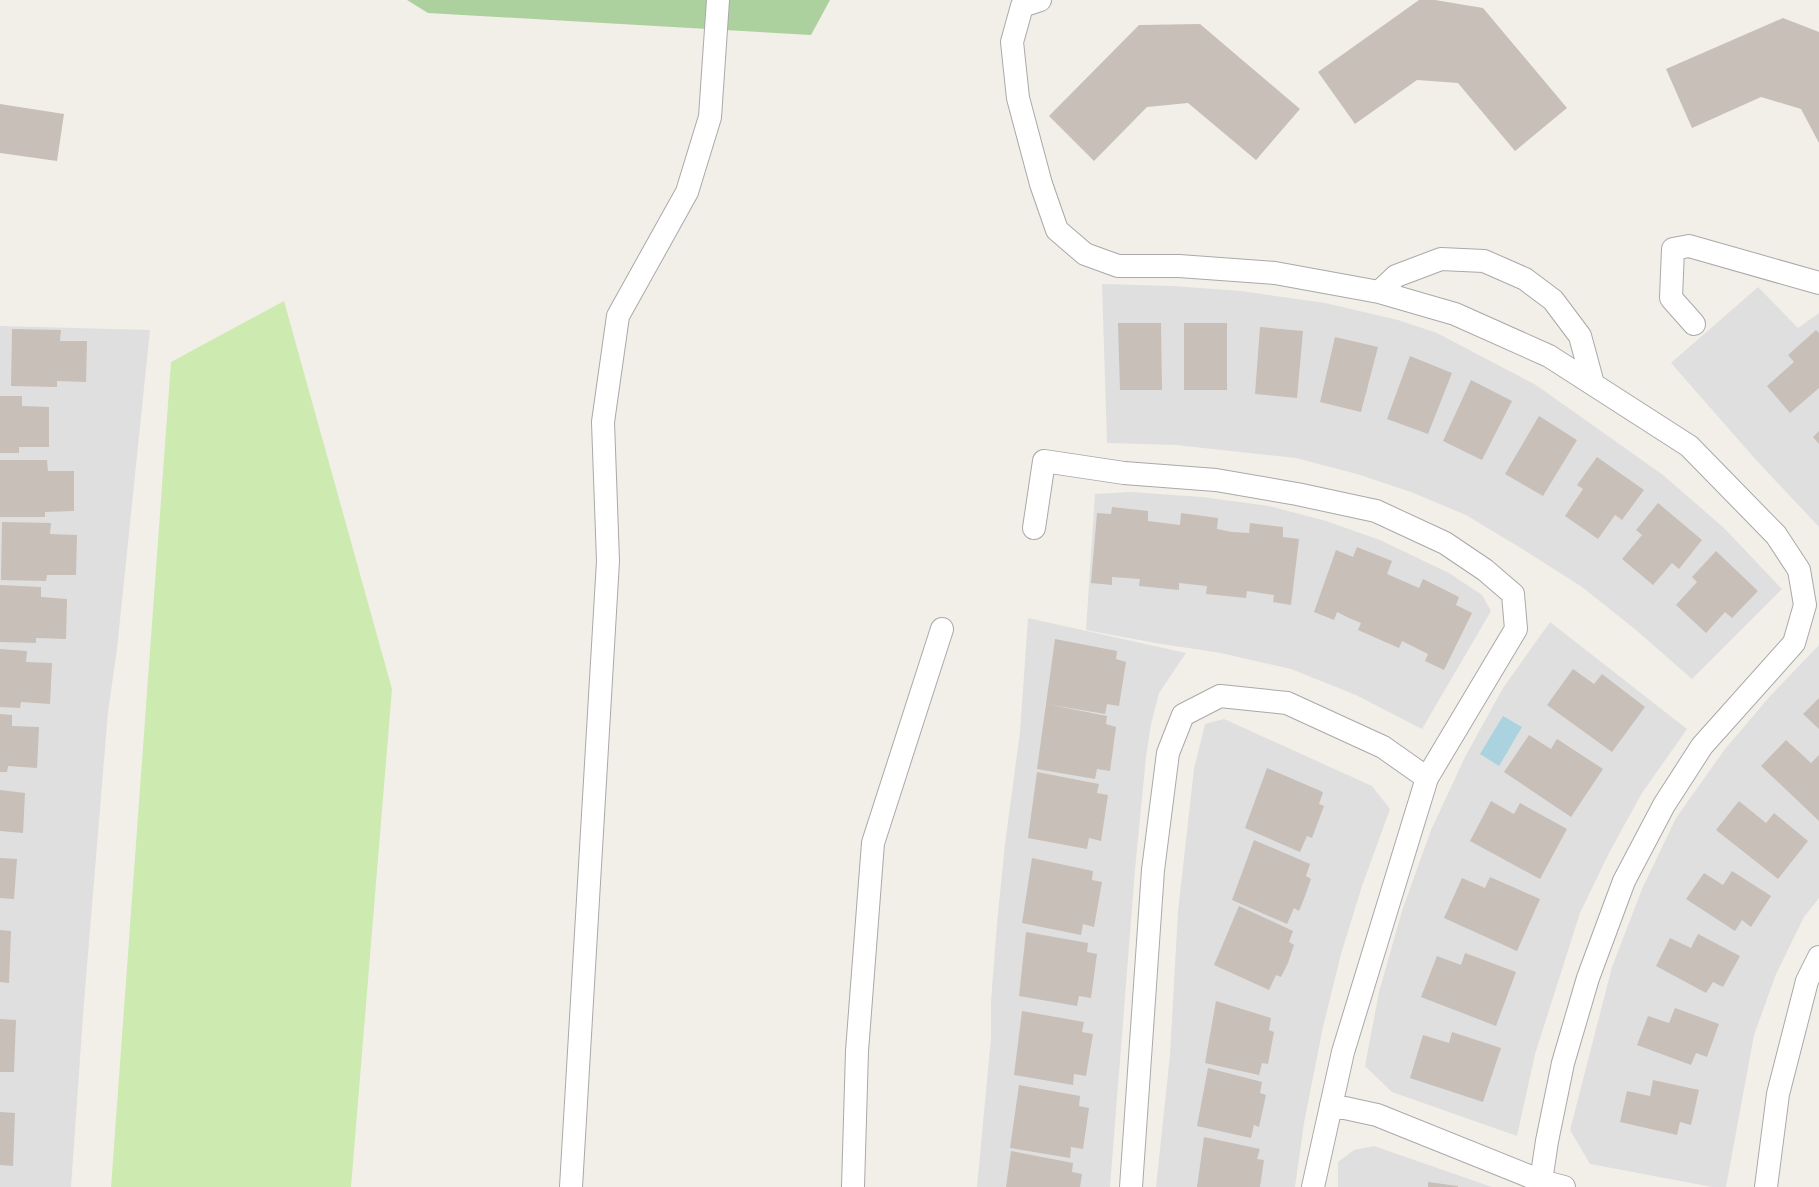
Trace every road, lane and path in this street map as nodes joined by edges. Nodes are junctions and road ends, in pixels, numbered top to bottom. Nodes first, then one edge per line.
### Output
1 (718, 0) edge
2 (1040, 0) edge
3 (1819, 283) edge
4 (1379, 292) junction
5 (1694, 324) dead end
6 (1593, 384) junction
7 (1034, 528) dead end
8 (942, 629) dead end
9 (1427, 778) junction
10 (1819, 957) edge
11 (1331, 1105) junction
12 (1541, 1184) edge
13 (572, 1187) edge
14 (853, 1187) edge
15 (1131, 1187) edge
16 (1312, 1187) edge
17 (1564, 1187) edge
18 (1766, 1187) edge

1 - 13 street
2 - 4 street
3 - 5 street
4 - 6 street
4 - 6 street
6 - 12 street
7 - 9 street
8 - 14 street
9 - 11 street
9 - 15 street
10 - 18 street
11 - 12 street
11 - 16 street
12 - 17 street

